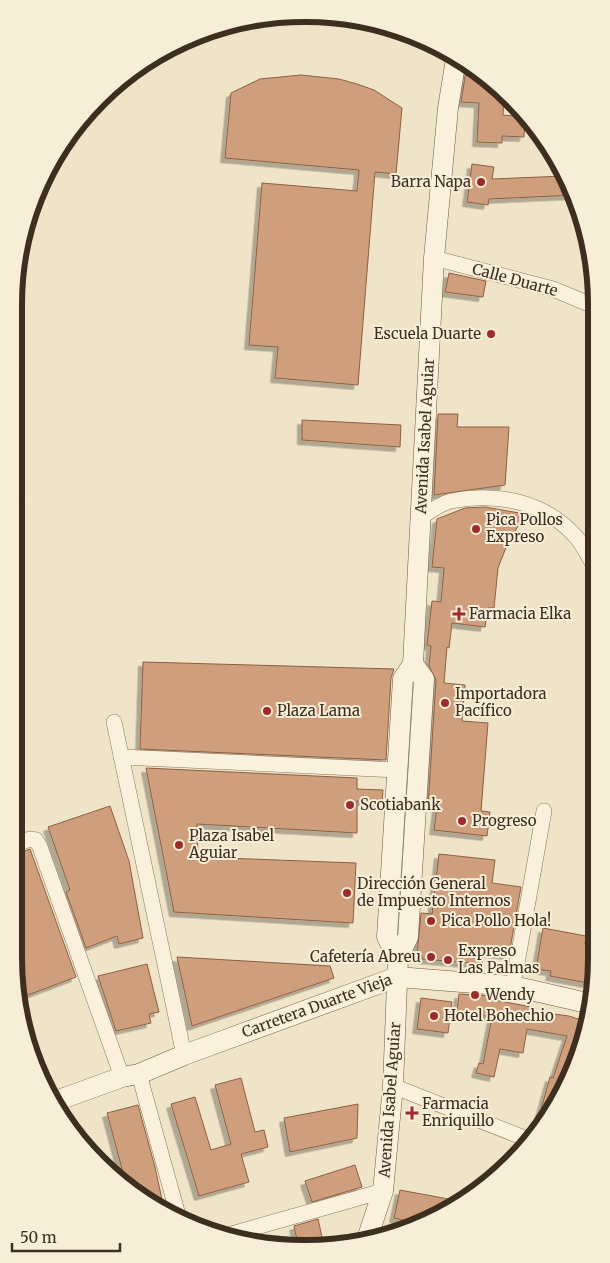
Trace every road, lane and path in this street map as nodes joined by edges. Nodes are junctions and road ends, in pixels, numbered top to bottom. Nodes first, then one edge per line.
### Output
1 (455, 66) edge
2 (434, 258) junction
3 (588, 303) edge
4 (420, 517) junction
5 (588, 556) edge
6 (413, 664) junction
7 (114, 722) dead end
8 (121, 757) junction
9 (397, 770) junction
10 (417, 772) junction
11 (544, 811) dead end
12 (22, 842) edge
13 (397, 968) junction
14 (513, 986) junction
15 (584, 1002) edge
16 (184, 1055) junction
17 (130, 1075) junction
18 (393, 1086) junction
19 (60, 1099) edge
20 (522, 1138) edge
21 (383, 1191) junction
22 (176, 1209) edge
23 (238, 1232) edge
24 (369, 1233) edge

1 - 2 main road, Avenida Isabel Aguiar
2 - 3 street, Calle Duarte
2 - 4 main road, Avenida Isabel Aguiar
4 - 5 street
4 - 6 main road, Avenida Isabel Aguiar
6 - 9 main road, Avenida Isabel Aguiar
6 - 10 main road, Avenida Isabel Aguiar
7 - 8 street
8 - 9 street
8 - 16 street
9 - 10 main road
9 - 13 main road, Avenida Isabel Aguiar
10 - 13 main road, Avenida Isabel Aguiar
11 - 14 street
12 - 17 street
13 - 14 main road, Carretera Duarte Vieja
13 - 16 main road, Carretera Duarte Vieja
13 - 18 main road, Avenida Isabel Aguiar
14 - 15 main road, Carretera Duarte Vieja
16 - 17 main road, Carretera Duarte Vieja
17 - 19 main road, Carretera Duarte Vieja
17 - 22 street
18 - 20 street
18 - 21 main road, Avenida Isabel Aguiar
21 - 23 street
21 - 24 main road, Avenida Isabel Aguiar

